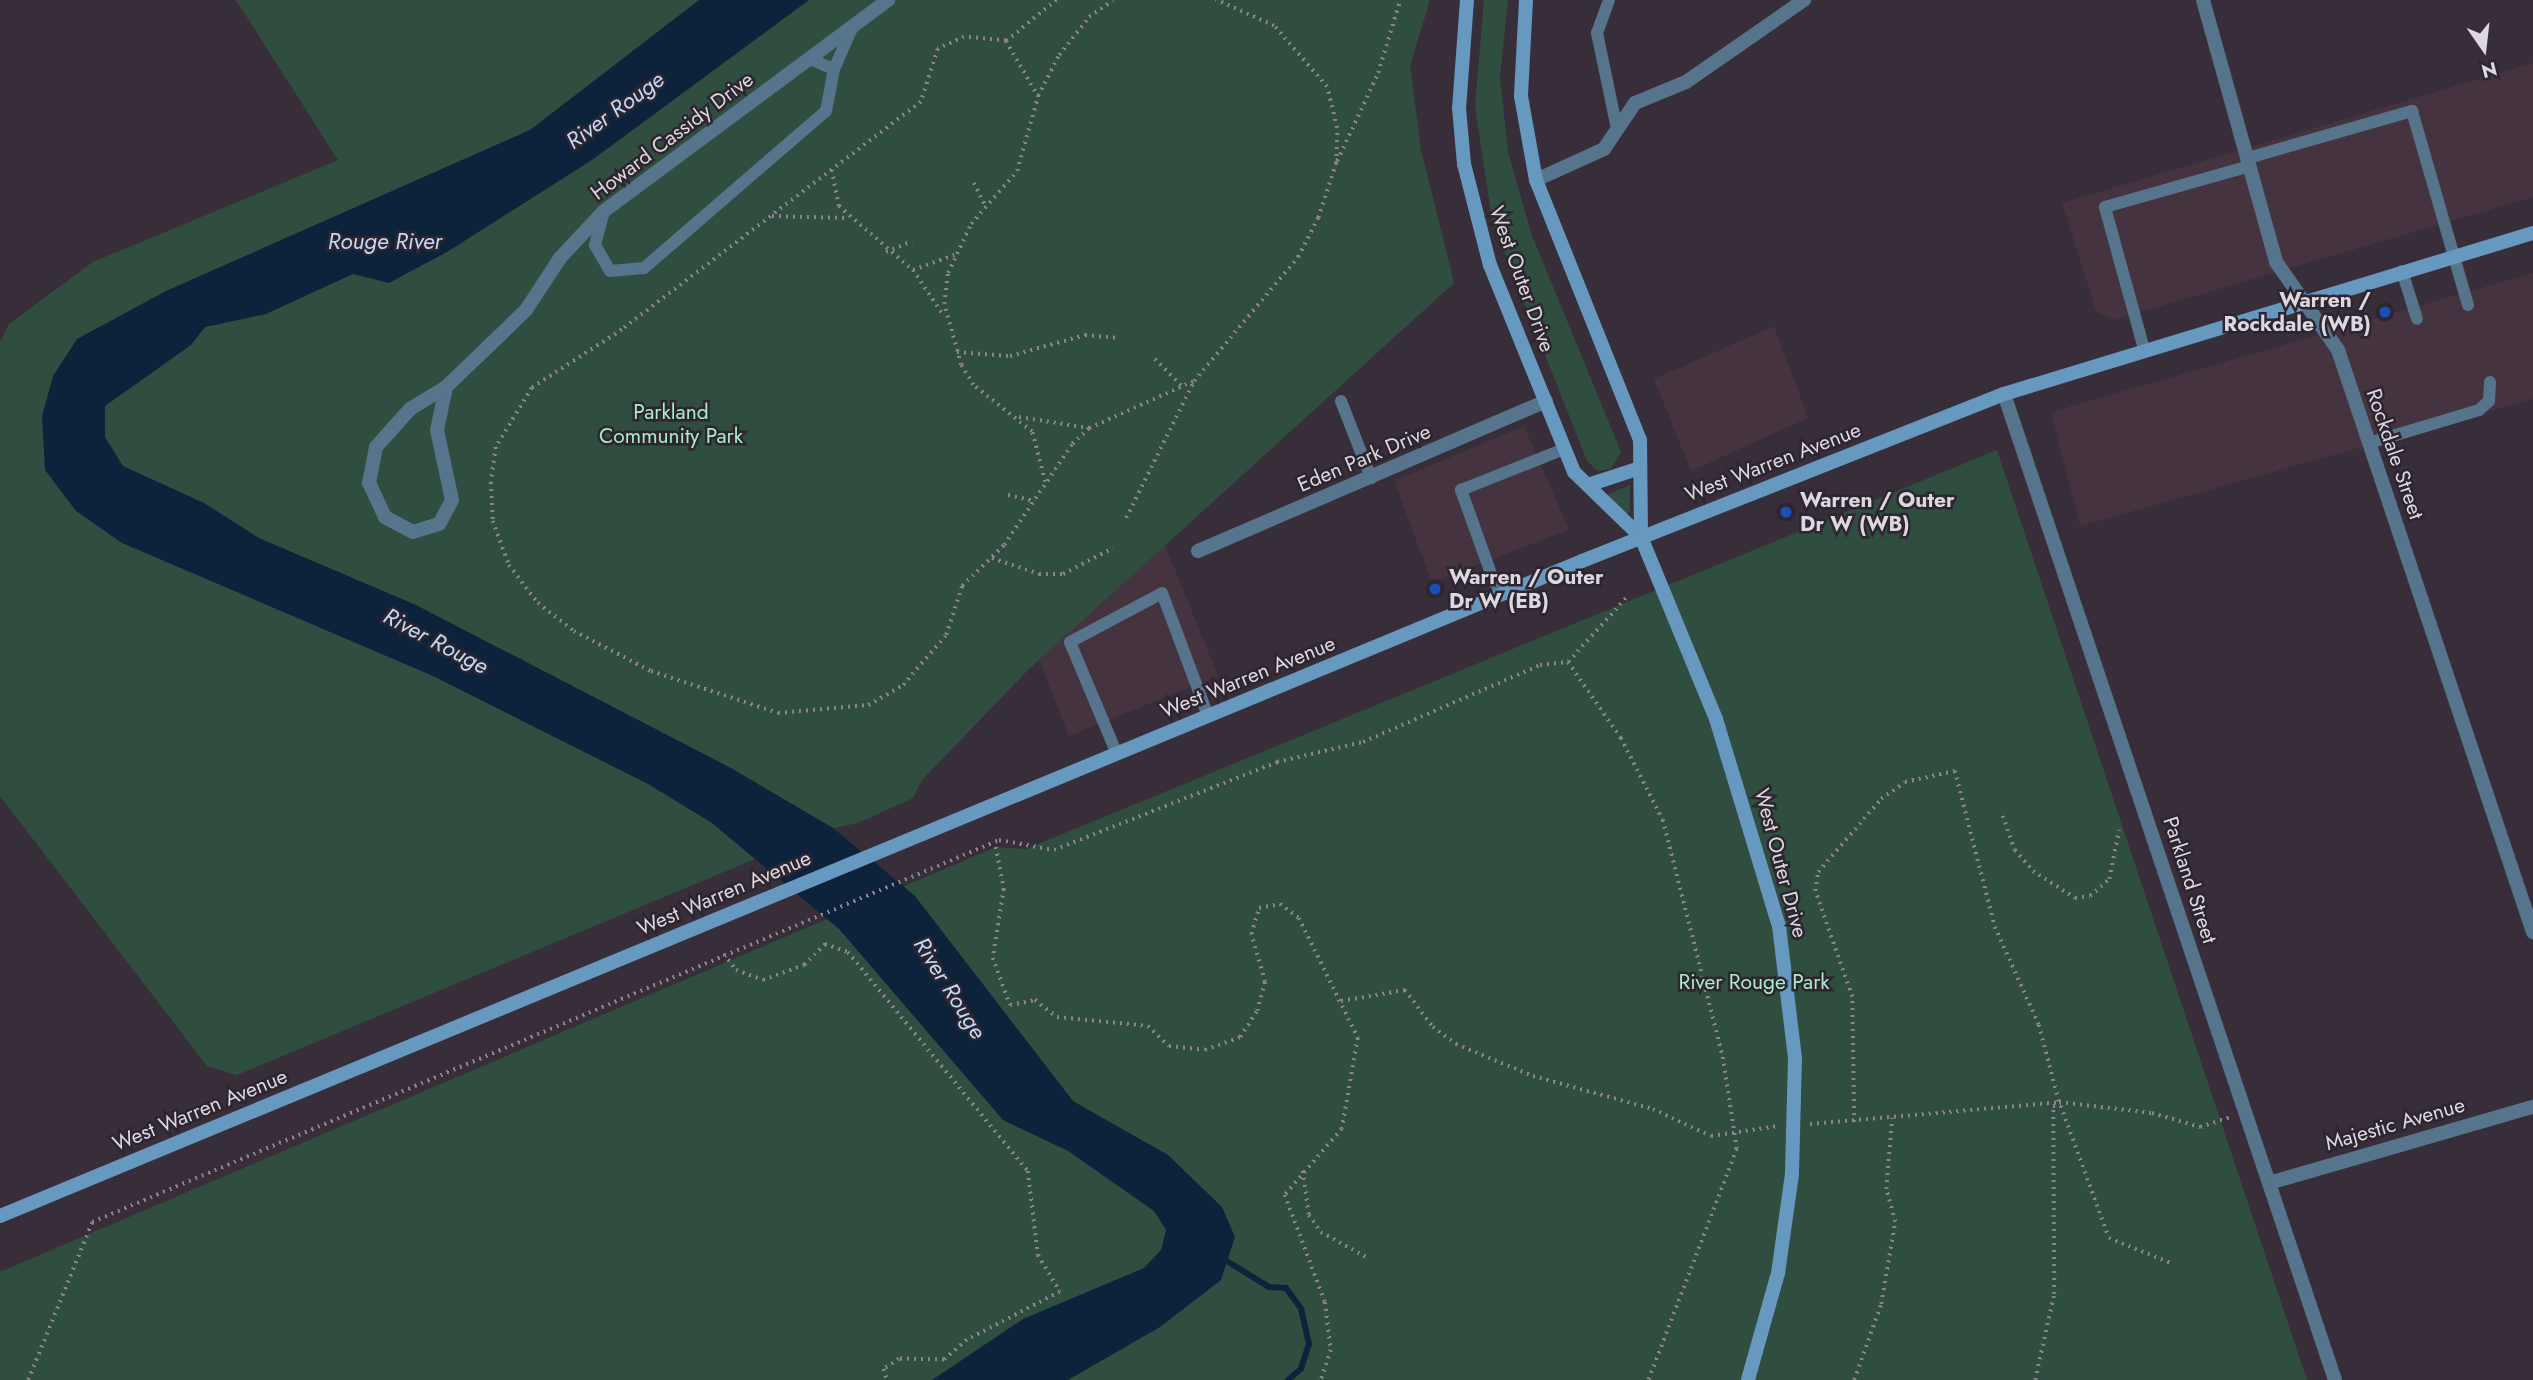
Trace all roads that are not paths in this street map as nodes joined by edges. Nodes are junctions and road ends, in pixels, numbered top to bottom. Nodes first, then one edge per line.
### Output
1 (888, 0) edge
2 (1467, 0) edge
3 (1526, 0) edge
4 (1609, 0) edge
5 (1804, 0) edge
6 (2203, 0) edge
7 (853, 26) junction
8 (810, 59) junction
9 (834, 69) junction
10 (1617, 129) junction
11 (2249, 162) junction
12 (1535, 180) junction
13 (604, 211) junction
14 (2533, 233) edge
15 (2454, 256) junction
16 (2402, 271) junction
17 (2306, 299) junction
18 (2468, 305) dead end
19 (2417, 319) dead end
20 (2144, 349) junction
21 (2490, 382) dead end
22 (446, 387) junction
23 (2004, 394) junction
24 (1342, 401) dead end
25 (1546, 401) junction
26 (2369, 443) junction
27 (1564, 449) junction
28 (1640, 468) junction
29 (1371, 478) junction
30 (1588, 485) junction
31 (1641, 537) junction
32 (1198, 551) dead end
33 (1499, 596) junction
34 (1208, 716) junction
35 (1117, 754) junction
36 (2533, 932) edge
37 (2533, 1107) edge
38 (2269, 1182) junction
39 (0, 1216) edge
40 (1748, 1380) edge
41 (2334, 1380) edge

1 - 7 street, Howard Cassidy Drive
2 - 25 main road, West Outer Drive
3 - 12 main road, West Outer Drive
4 - 10 lane
5 - 10 street
6 - 11 street, Rockdale Street
7 - 8 street, Howard Cassidy Drive
7 - 9 lane
8 - 9 lane
8 - 13 street, Howard Cassidy Drive
9 - 13 lane
10 - 12 street
11 - 15 lane
11 - 17 street, Rockdale Street
11 - 20 lane
12 - 28 main road, West Outer Drive
13 - 22 street, Howard Cassidy Drive
14 - 15 main road, West Warren Avenue
15 - 16 main road, West Warren Avenue
15 - 18 lane
16 - 17 main road, West Warren Avenue
16 - 19 lane
17 - 20 main road, West Warren Avenue
17 - 26 street, Rockdale Street
20 - 23 main road, West Warren Avenue
21 - 26 lane
22 - 22 street, Howard Cassidy Drive
23 - 31 main road, West Warren Avenue
23 - 38 street, Parkland Street
24 - 29 lane
25 - 27 main road, West Outer Drive
25 - 29 street, Eden Park Drive
26 - 36 street, Rockdale Street
27 - 30 main road, West Outer Drive
27 - 33 lane
28 - 30 main road
28 - 31 main road, West Outer Drive
29 - 32 street, Eden Park Drive
30 - 31 main road, West Outer Drive
31 - 33 main road, West Warren Avenue
31 - 40 main road, West Outer Drive
33 - 34 main road, West Warren Avenue
34 - 35 main road, West Warren Avenue
34 - 35 lane
35 - 39 main road, West Warren Avenue
37 - 38 street, Majestic Avenue
38 - 41 street, Parkland Street

